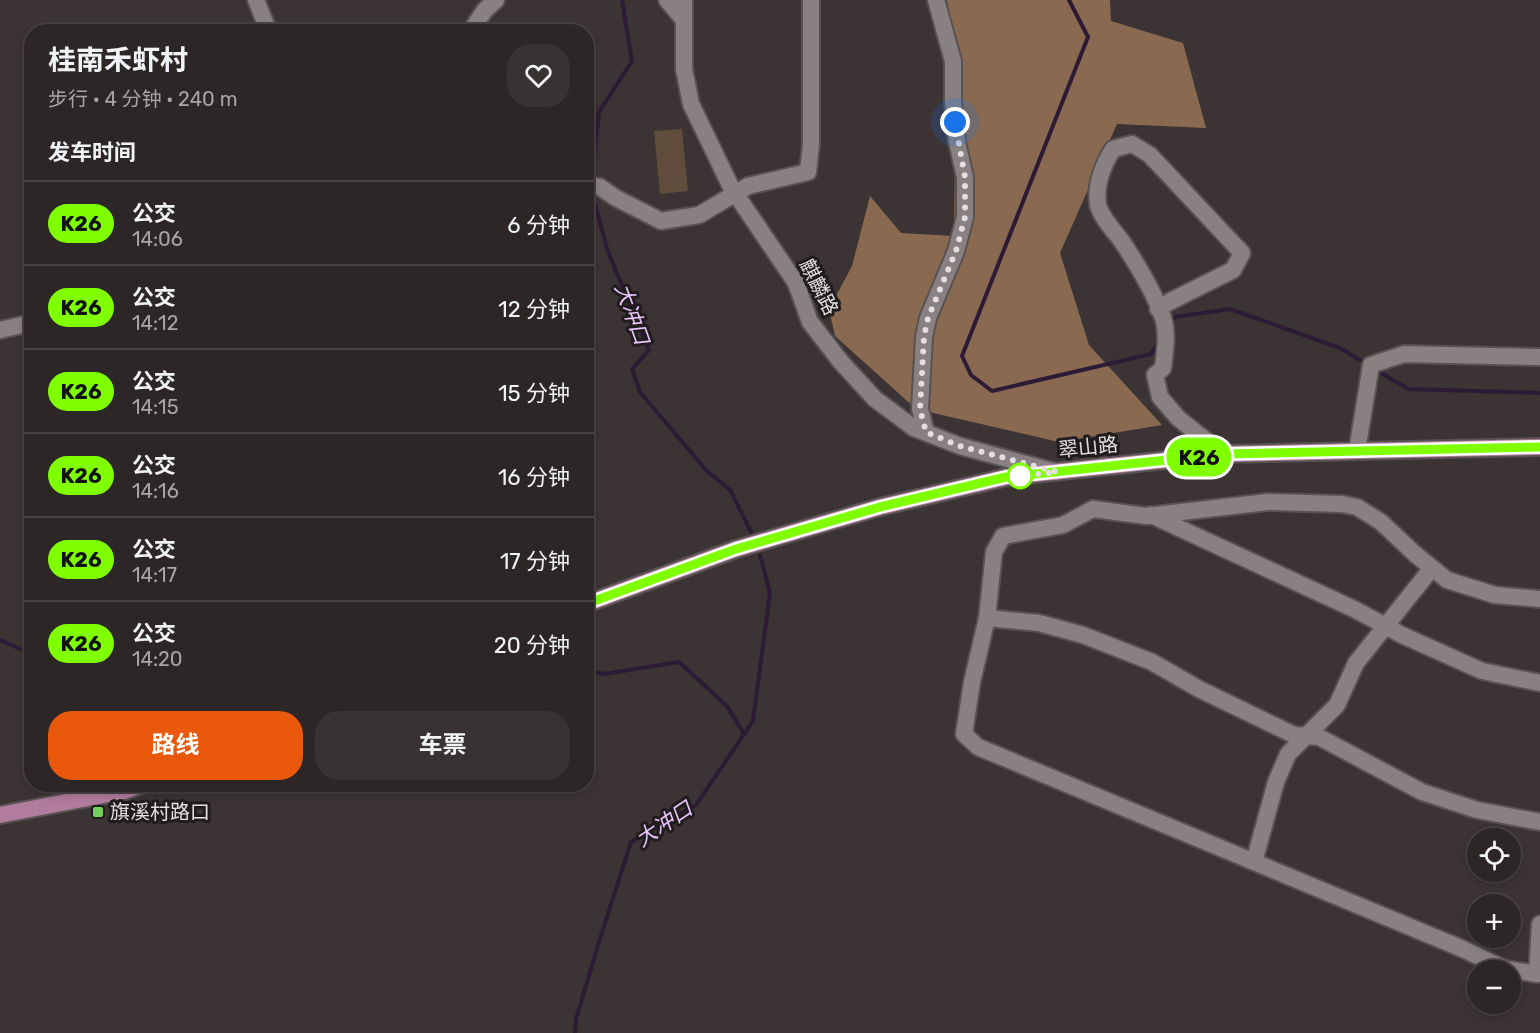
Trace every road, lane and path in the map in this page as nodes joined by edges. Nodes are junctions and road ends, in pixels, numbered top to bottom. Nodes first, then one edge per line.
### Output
1 (256, 0) edge
2 (496, 0) edge
3 (667, 0) edge
4 (684, 0) edge
5 (811, 0) edge
6 (936, 0) edge
7 (684, 20) junction
8 (266, 24) edge
9 (475, 24) edge
10 (594, 187) edge
11 (735, 193) junction
12 (1158, 309) junction
13 (24, 324) edge
14 (0, 330) edge
15 (1540, 357) edge
16 (926, 432) junction
17 (1540, 447) edge
18 (1357, 451) junction
19 (1223, 454) junction
20 (1057, 472) junction
21 (1152, 515) junction
22 (1432, 568) junction
23 (1540, 599) edge
24 (594, 601) edge
25 (987, 618) junction
26 (1386, 626) junction
27 (1540, 683) edge
28 (1306, 736) junction
29 (113, 792) edge
30 (0, 815) edge
31 (1540, 822) edge
32 (1254, 862) junction
33 (1540, 924) edge

1 - 8 street
2 - 9 street
3 - 7 street
4 - 7 street, 麒麟路
5 - 11 street
6 - 16 street
7 - 11 street, 麒麟路
10 - 11 street
11 - 16 street, 麒麟路
12 - 12 street
12 - 19 street
13 - 14 street
15 - 18 street
16 - 20 street, 麒麟路
17 - 18 main road, 翠山路
18 - 19 main road, 翠山路
19 - 20 main road, 翠山路
20 - 24 main road, 翠山路
21 - 22 street
21 - 25 street
21 - 26 street
22 - 23 street
22 - 26 street
25 - 28 street
25 - 32 street
26 - 27 street
26 - 28 street
28 - 31 street
28 - 32 street
29 - 30 main road
32 - 33 street

